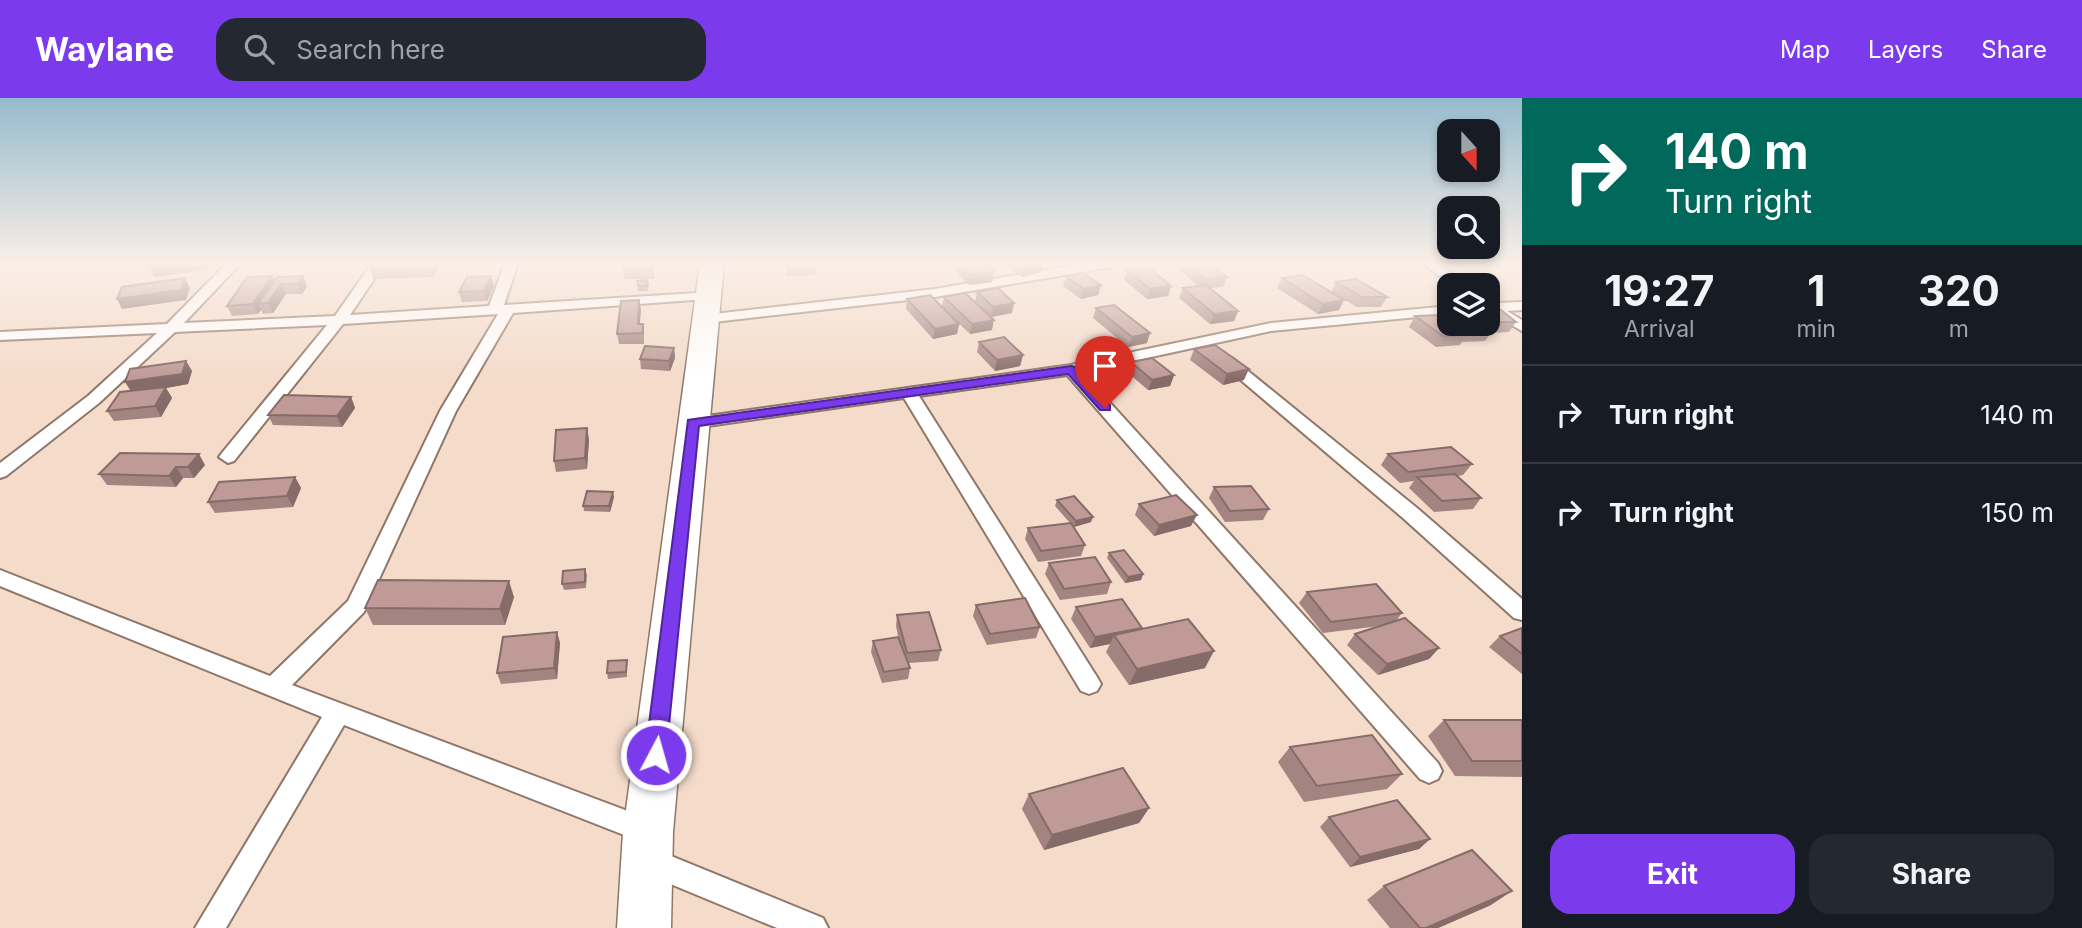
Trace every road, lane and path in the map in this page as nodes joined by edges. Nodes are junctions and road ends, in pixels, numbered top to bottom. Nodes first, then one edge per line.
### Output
1 (197, 302) edge
2 (352, 302) edge
3 (503, 302) edge
4 (589, 302) edge
5 (707, 302) edge
6 (1500, 306) edge
7 (1522, 306) edge
8 (501, 309) junction
9 (1437, 311) edge
10 (1500, 313) edge
11 (339, 320) junction
12 (1522, 327) edge
13 (172, 328) junction
14 (0, 336) edge
15 (1202, 340) junction
16 (1071, 370) junction
17 (908, 392) junction
18 (693, 423) junction
19 (228, 457) dead end
20 (0, 472) edge
21 (0, 578) edge
22 (1522, 612) edge
23 (1089, 684) dead end
24 (274, 688) junction
25 (338, 713) junction
26 (1429, 771) dead end
27 (647, 846) junction
28 (210, 928) edge
29 (644, 928) edge
30 (813, 928) edge

1 - 13 street
2 - 11 street
3 - 8 street
4 - 8 street
5 - 18 highway
6 - 7 street
8 - 11 street
8 - 24 street
9 - 15 street
10 - 12 street
11 - 13 street
11 - 19 street
13 - 14 street
13 - 20 street
15 - 16 street
15 - 22 street
16 - 17 street
16 - 26 street
17 - 18 street
17 - 23 street
18 - 27 highway
21 - 24 street
24 - 25 street
25 - 27 street
25 - 28 street
27 - 29 highway
27 - 30 street

